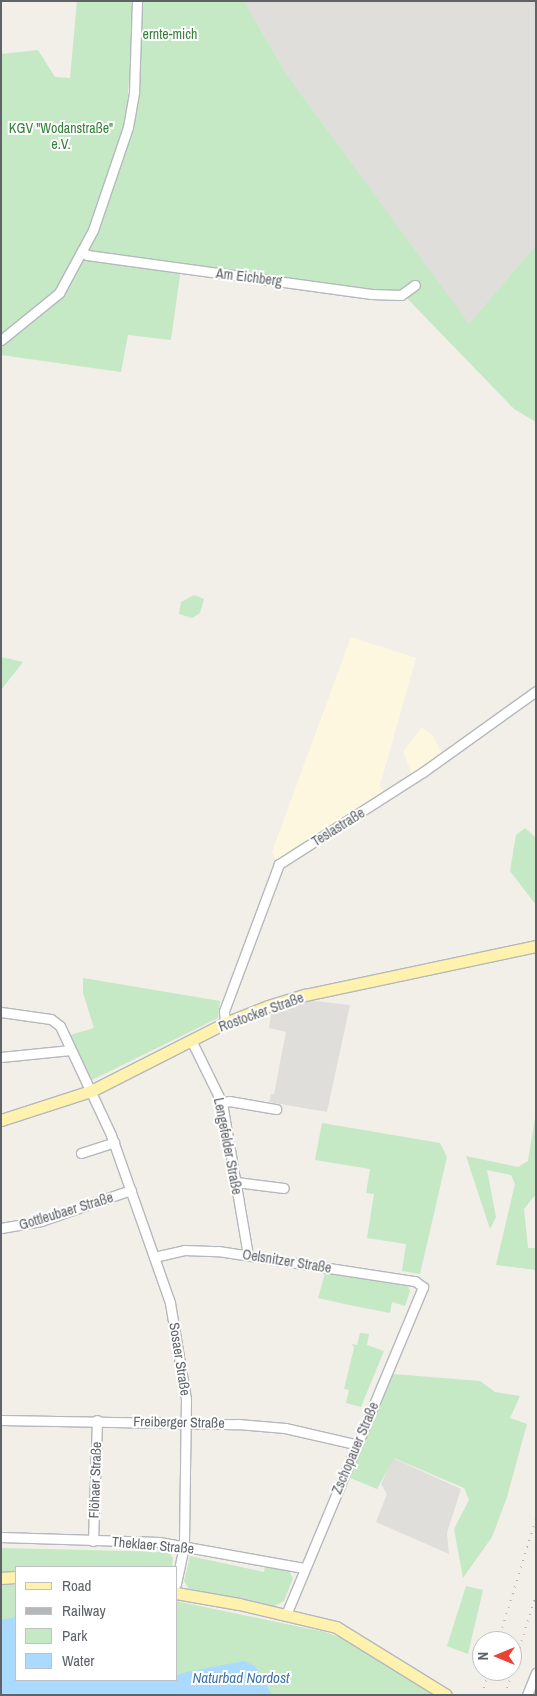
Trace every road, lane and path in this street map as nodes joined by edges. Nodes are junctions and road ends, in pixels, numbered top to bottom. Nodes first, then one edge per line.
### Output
1 (137, 1) edge
2 (82, 251) junction
3 (415, 285) dead end
4 (1, 340) edge
5 (536, 691) edge
6 (536, 946) edge
7 (1, 1012) edge
8 (225, 1024) junction
9 (192, 1042) junction
10 (71, 1050) junction
11 (1, 1057) edge
12 (91, 1091) junction
13 (222, 1103) junction
14 (276, 1109) dead end
15 (1, 1120) edge
16 (114, 1142) junction
17 (82, 1154) dead end
18 (236, 1182) junction
19 (284, 1188) dead end
20 (131, 1190) junction
21 (1, 1228) edge
22 (248, 1255) junction
23 (154, 1257) junction
24 (420, 1283) joint
25 (1, 1420) edge
26 (97, 1420) junction
27 (186, 1423) junction
28 (355, 1444) junction
29 (1, 1537) edge
30 (93, 1541) junction
31 (184, 1546) junction
32 (304, 1568) junction
33 (178, 1574) edge
34 (15, 1577) edge
35 (1, 1578) edge
36 (178, 1593) edge
37 (286, 1614) junction
38 (536, 1673) edge
39 (446, 1695) edge
40 (527, 1695) edge

1 - 2 street
2 - 3 street, Am Eichberg
2 - 4 street
5 - 8 street, Teslastraße
6 - 8 main road, Rostocker Straße
7 - 10 street, Sosaer Straße
8 - 9 main road, Rostocker Straße
9 - 12 main road, Rostocker Straße
9 - 13 street, Lengefelder Straße
10 - 11 street
10 - 12 street, Sosaer Straße
12 - 15 main road, Rostocker Straße
12 - 16 street, Sosaer Straße
13 - 14 street
13 - 18 street, Lengefelder Straße
16 - 17 street
16 - 20 street, Sosaer Straße
18 - 19 street
18 - 22 street, Lengefelder Straße
20 - 21 street, Gottleubaer Straße
20 - 23 street, Sosaer Straße
22 - 23 street, Oelsnitzer Straße
22 - 24 street, Oelsnitzer Straße
23 - 27 street, Sosaer Straße
24 - 28 street, Zschopauer Straße
25 - 26 street, Freiberger Straße
26 - 27 street, Freiberger Straße
26 - 30 street, Flöhaer Straße
27 - 28 street, Freiberger Straße
27 - 31 street, Sosaer Straße
28 - 32 street, Zschopauer Straße
29 - 30 street, Theklaer Straße
30 - 31 street, Theklaer Straße
31 - 32 street, Theklaer Straße
31 - 33 street, Sosaer Straße
32 - 37 street, Zschopauer Straße
34 - 35 main road
36 - 37 main road
37 - 39 main road
38 - 40 street

